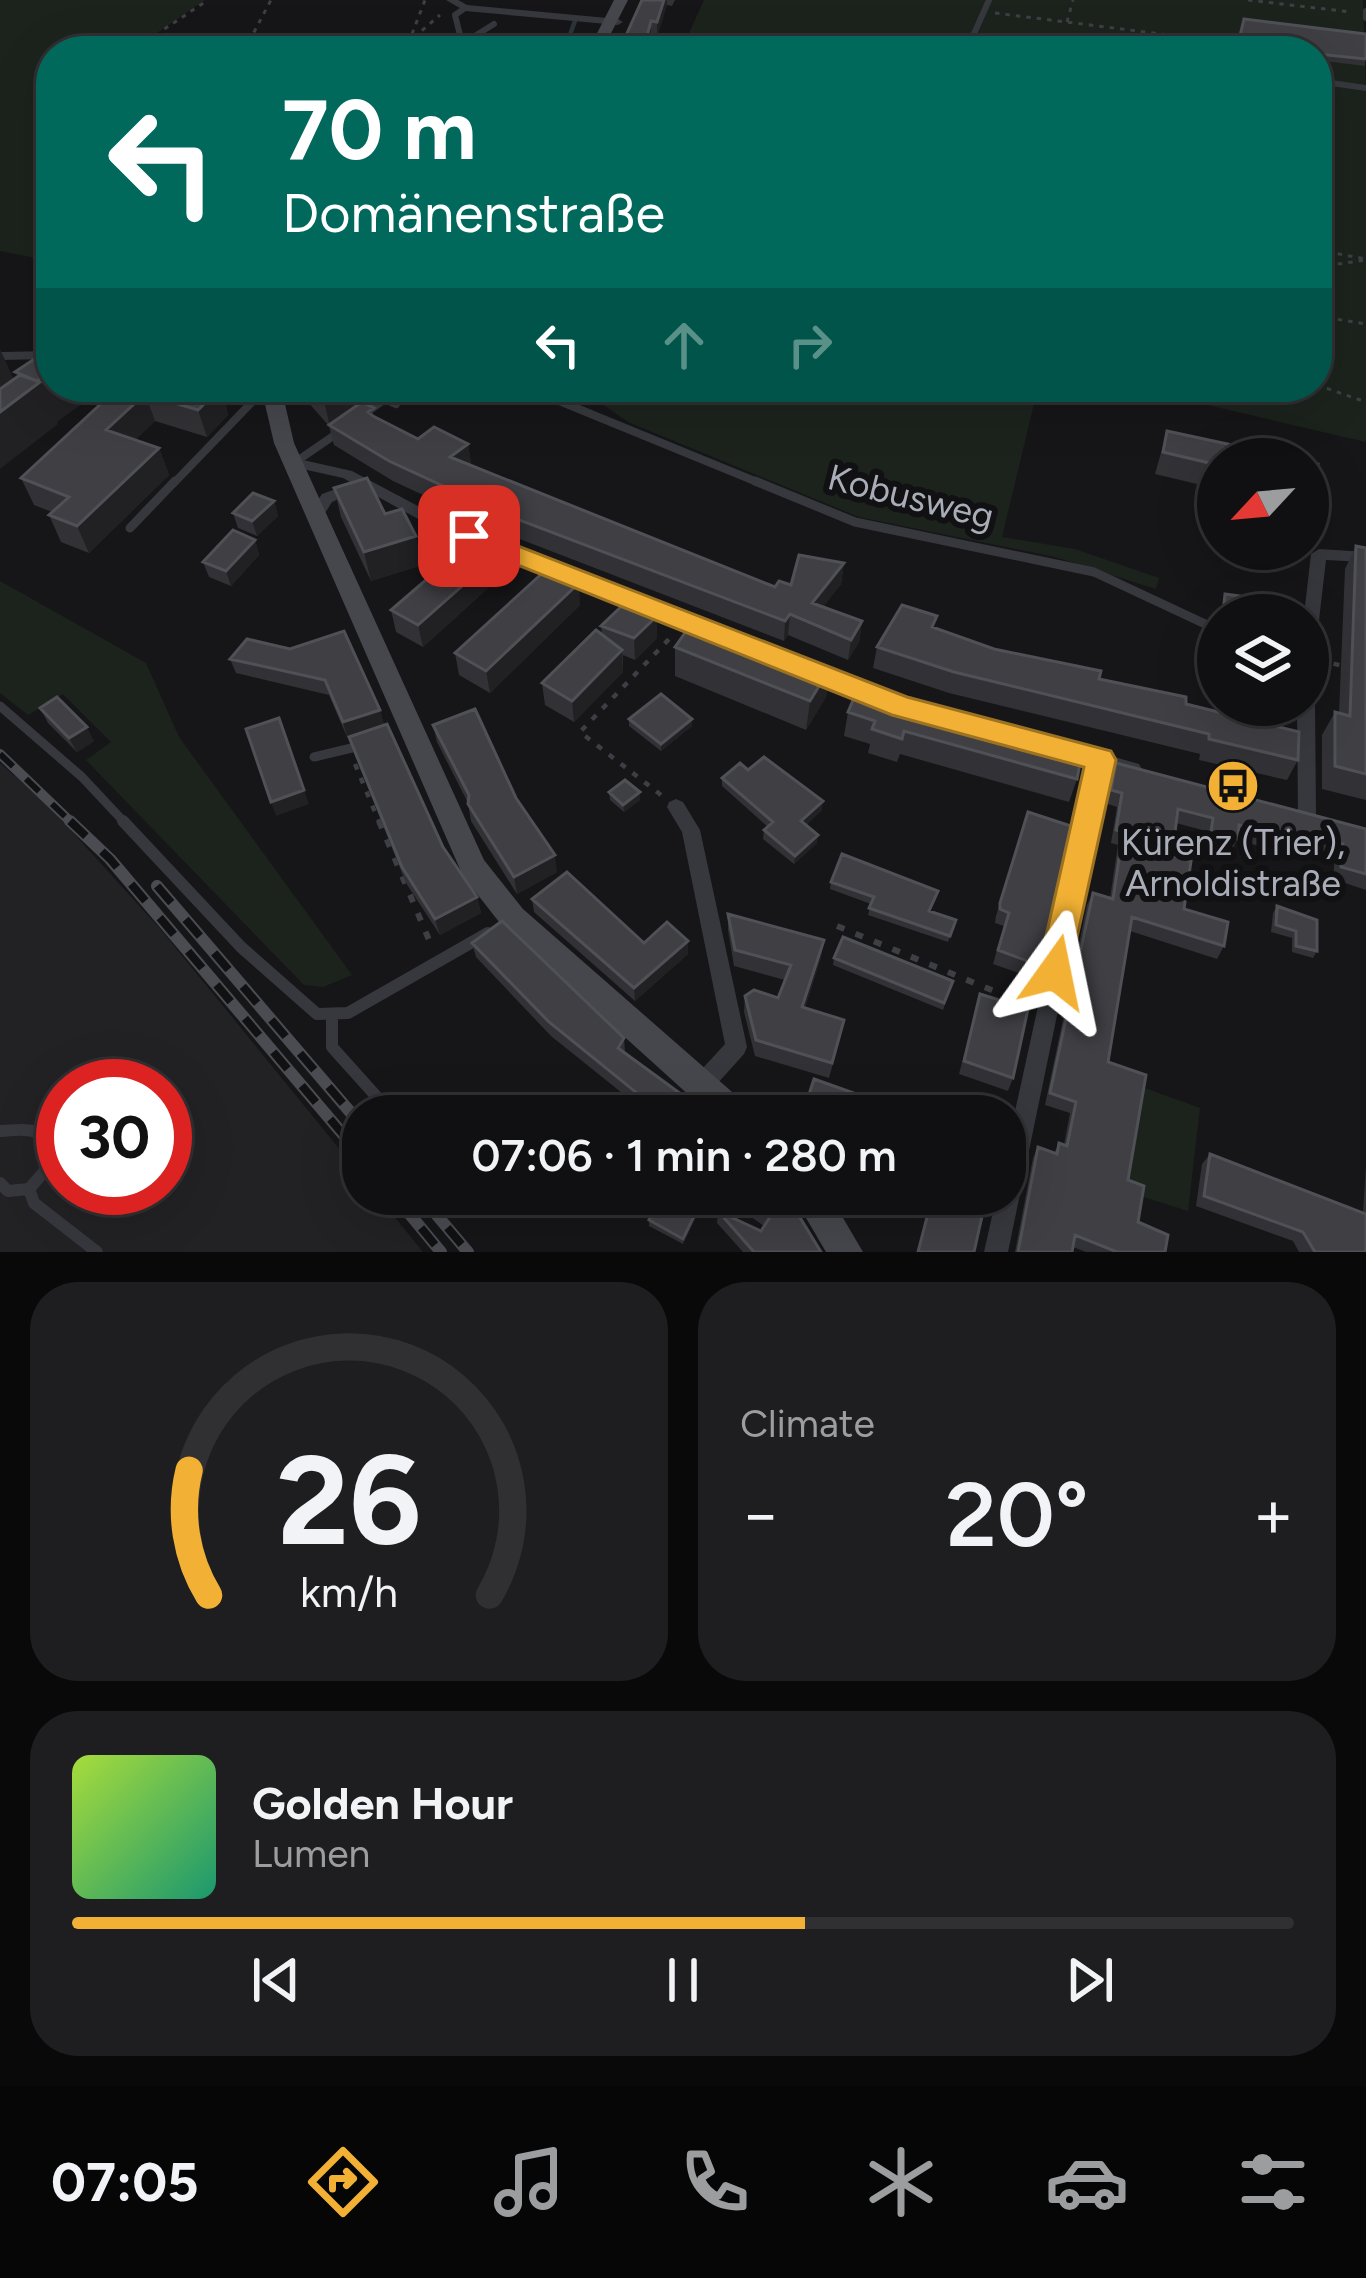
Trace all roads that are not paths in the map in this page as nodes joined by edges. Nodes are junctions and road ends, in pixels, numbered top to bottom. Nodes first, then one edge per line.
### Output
1 (621, 0) edge
2 (630, 0) edge
3 (989, 0) edge
4 (457, 4) edge
5 (612, 21) junction
6 (494, 24) dead end
7 (460, 36) edge
8 (478, 36) edge
9 (605, 36) edge
10 (980, 36) edge
11 (1332, 83) edge
12 (1366, 88) edge
13 (36, 355) edge
14 (0, 356) edge
15 (252, 402) edge
16 (275, 402) edge
17 (382, 402) edge
18 (391, 402) edge
19 (562, 402) edge
20 (395, 404) dead end
21 (294, 464) junction
22 (355, 487) junction
23 (375, 490) junction
24 (315, 517) junction
25 (130, 528) dead end
26 (1366, 557) edge
27 (1314, 594) edge
28 (1197, 619) edge
29 (723, 639) edge
30 (783, 663) edge
31 (0, 706) edge
32 (902, 707) edge
33 (1306, 726) edge
34 (370, 742) edge
35 (1056, 748) edge
36 (314, 757) dead end
37 (1101, 760) junction
38 (1155, 776) edge
39 (676, 807) road end
40 (1308, 815) edge
41 (513, 918) junction
42 (332, 1017) junction
43 (700, 1087) junction
44 (375, 1095) edge
45 (710, 1095) edge
46 (0, 1131) edge
47 (0, 1183) edge
48 (29, 1189) junction
49 (822, 1215) edge
50 (98, 1252) edge
51 (846, 1252) edge
52 (995, 1252) edge

1 - 5 main road
2 - 5 main road
3 - 10 lane
4 - 5 street
4 - 7 lane
5 - 9 main road
6 - 8 lane
11 - 12 lane
13 - 14 street
15 - 25 lane
16 - 21 main road
17 - 21 lane
18 - 20 lane
19 - 28 lane, Kobusweg
21 - 22 street
21 - 23 street
21 - 24 main road
22 - 23 street
22 - 24 street
23 - 29 street
24 - 41 main road
26 - 27 street
30 - 32 street
31 - 42 lane
33 - 40 street
34 - 36 lane
35 - 37 street
37 - 38 street
37 - 52 street
39 - 43 street
41 - 42 lane
41 - 43 main road
42 - 44 lane
43 - 45 main road
46 - 48 lane
47 - 48 lane
48 - 50 lane
49 - 51 main road

